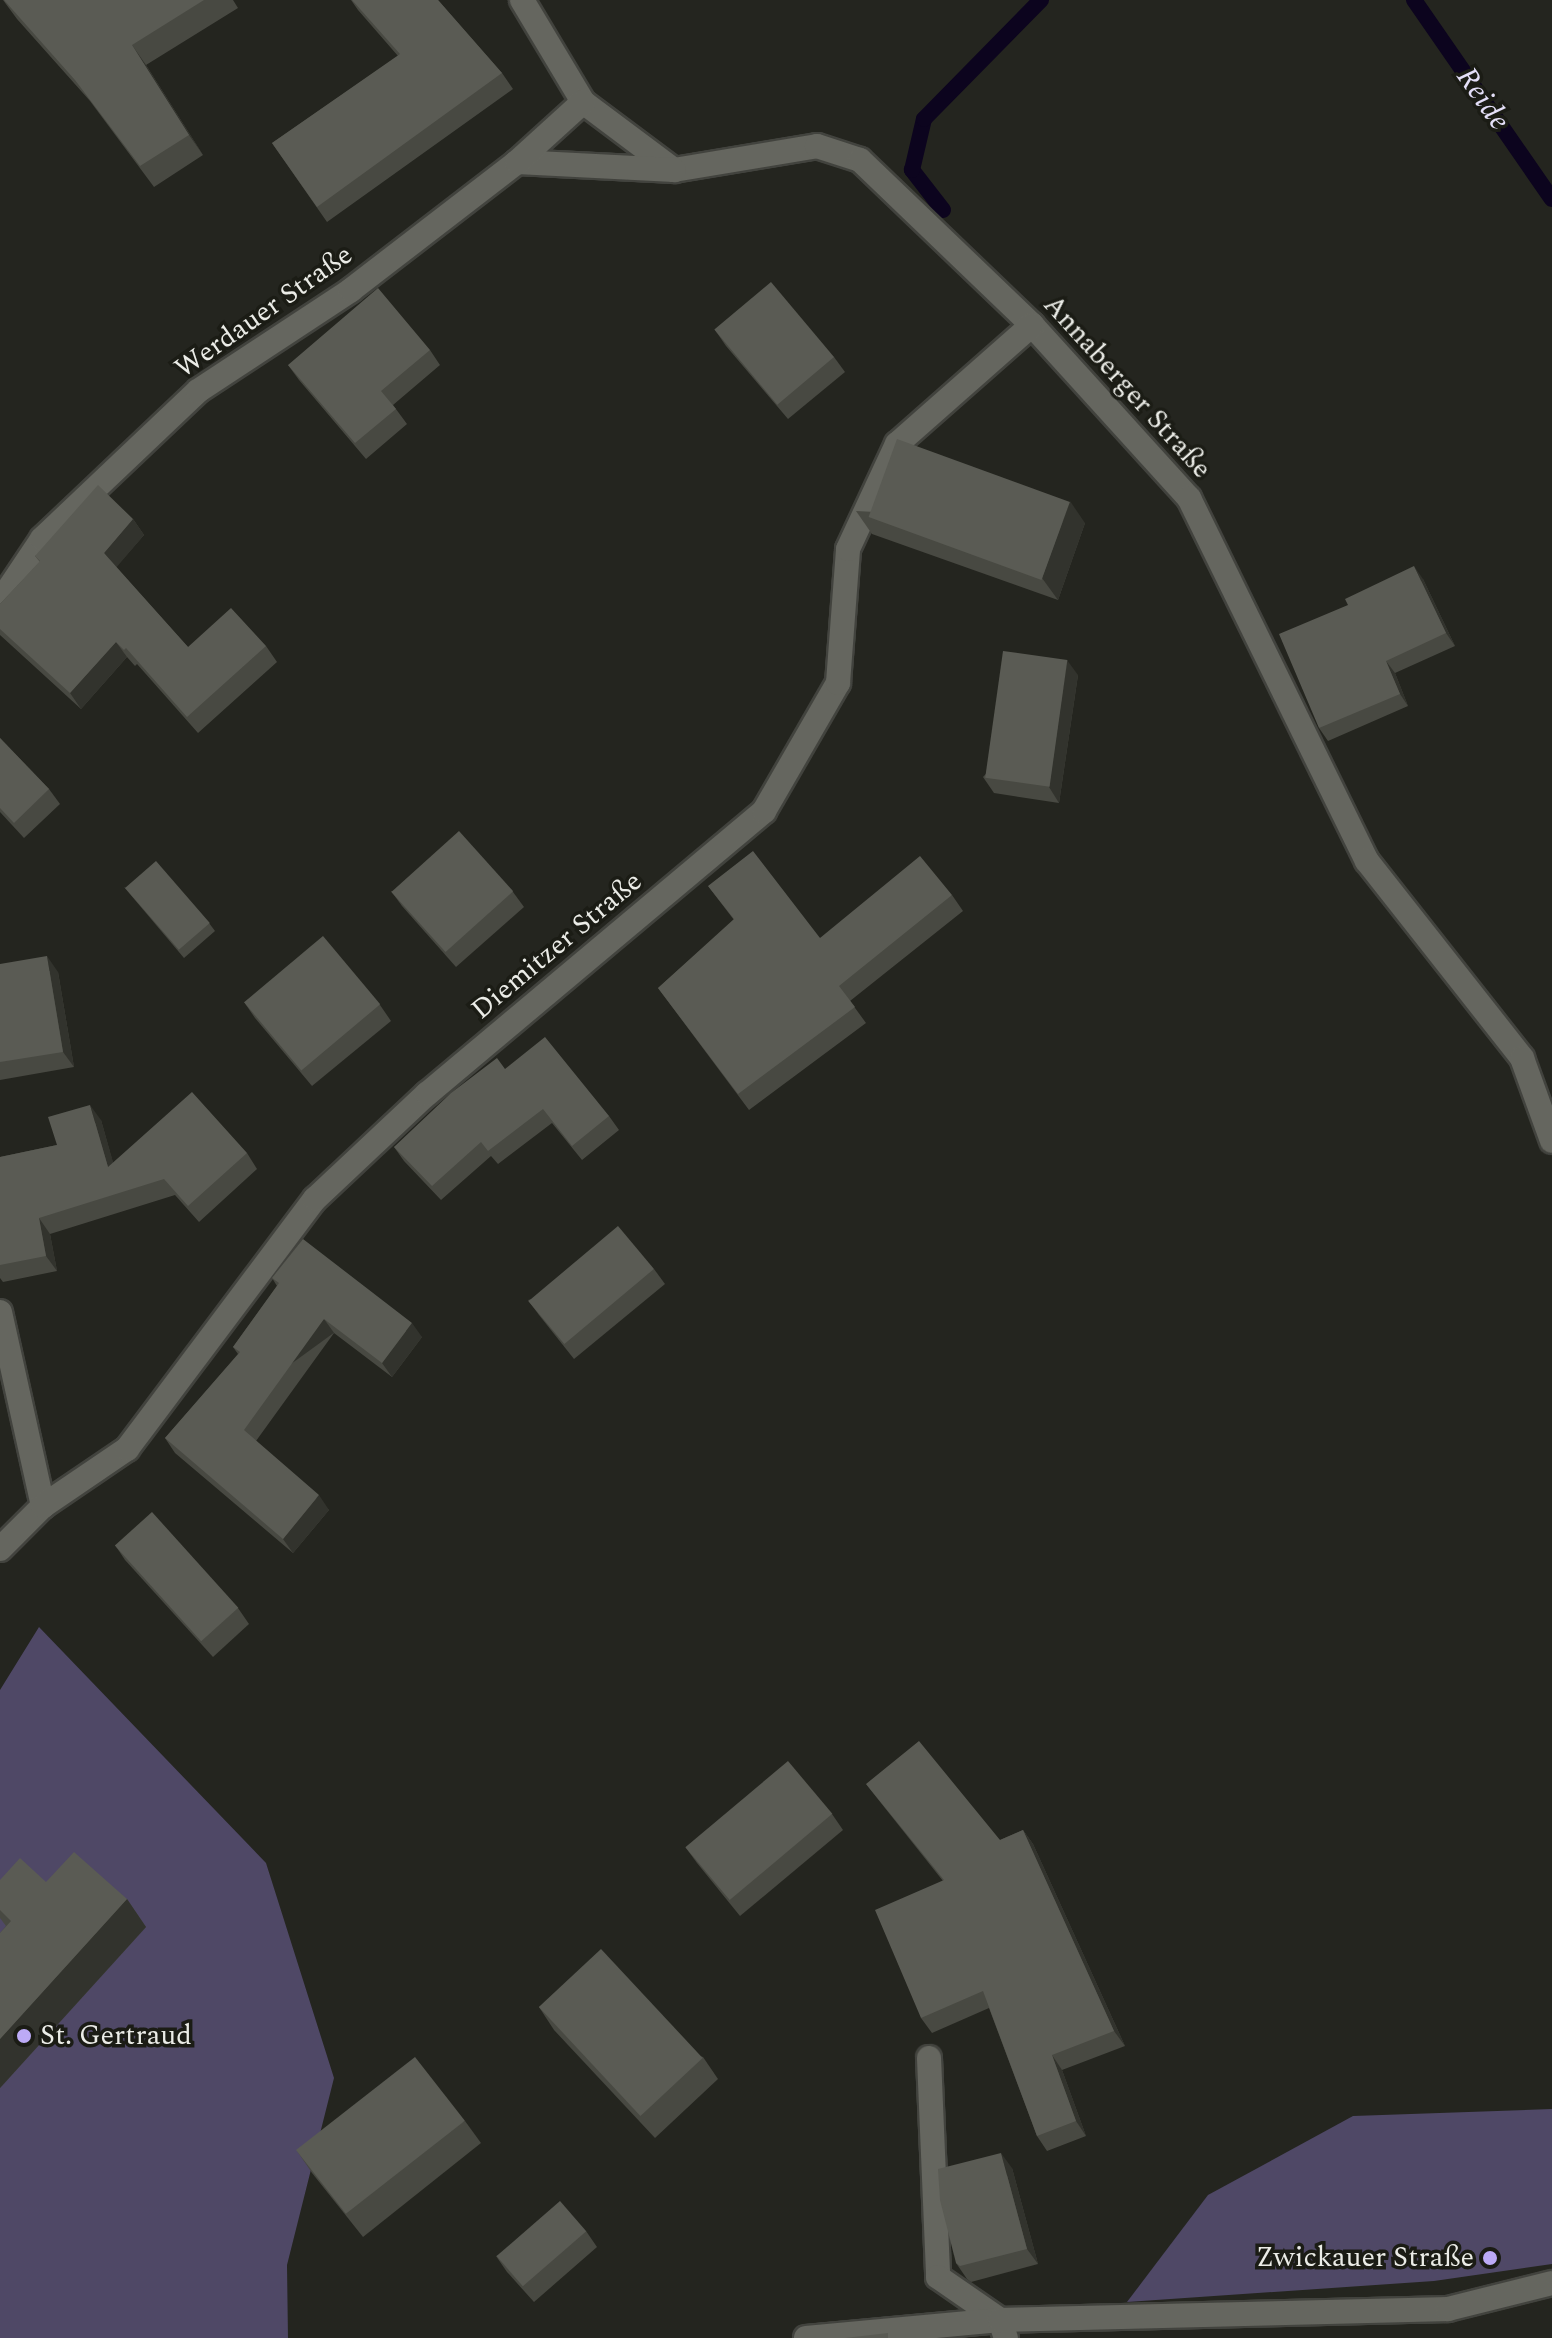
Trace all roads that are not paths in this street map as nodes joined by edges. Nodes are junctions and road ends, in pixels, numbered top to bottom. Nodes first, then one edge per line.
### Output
1 (522, 0) edge
2 (583, 102) junction
3 (517, 162) junction
4 (674, 170) junction
5 (1032, 325) junction
6 (0, 602) edge
7 (1552, 1141) edge
8 (0, 1312) edge
9 (43, 1506) junction
10 (0, 1549) edge
11 (929, 2058) dead end
12 (1552, 2283) edge
13 (1003, 2329) edge
14 (806, 2338) edge

1 - 2 street
2 - 3 street, Werdauer Straße
2 - 4 street
3 - 4 street
3 - 6 street, Werdauer Straße
4 - 5 street, Annaberger Straße
5 - 7 street, Annaberger Straße
5 - 9 street, Diemitzer Straße
8 - 9 street
9 - 10 street, Diemitzer Straße
11 - 13 street
12 - 13 street
13 - 14 street

